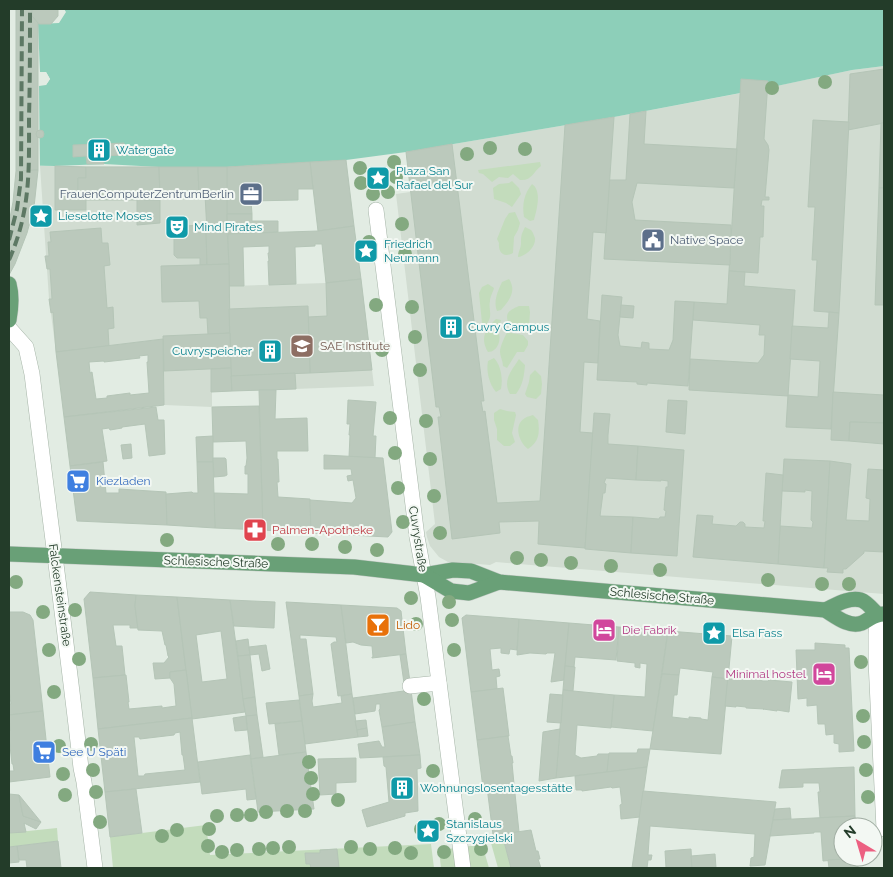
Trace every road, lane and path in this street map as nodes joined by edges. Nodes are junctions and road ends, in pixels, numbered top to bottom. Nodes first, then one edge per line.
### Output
1 (376, 210) dead end
2 (9, 284) edge
3 (9, 320) edge
4 (9, 328) edge
5 (9, 554) edge
6 (54, 555) junction
7 (424, 575) junction
8 (499, 582) junction
9 (825, 610) junction
10 (881, 614) edge
11 (439, 683) junction
12 (410, 686) dead end
13 (884, 829) edge
14 (94, 868) edge
15 (463, 868) edge

1 - 7 street, Cuvrystraße
2 - 3 main road
4 - 6 street, Falckensteinstraße
5 - 6 main road, Schlesische Straße
6 - 7 main road, Schlesische Straße
6 - 14 street, Falckensteinstraße
7 - 8 main road, Schlesische Straße
7 - 8 main road, Schlesische Straße
7 - 11 street, Cuvrystraße
8 - 9 main road, Schlesische Straße
9 - 10 main road, Schlesische Straße
9 - 10 main road, Schlesische Straße
10 - 13 street
11 - 12 street
11 - 15 street, Cuvrystraße

